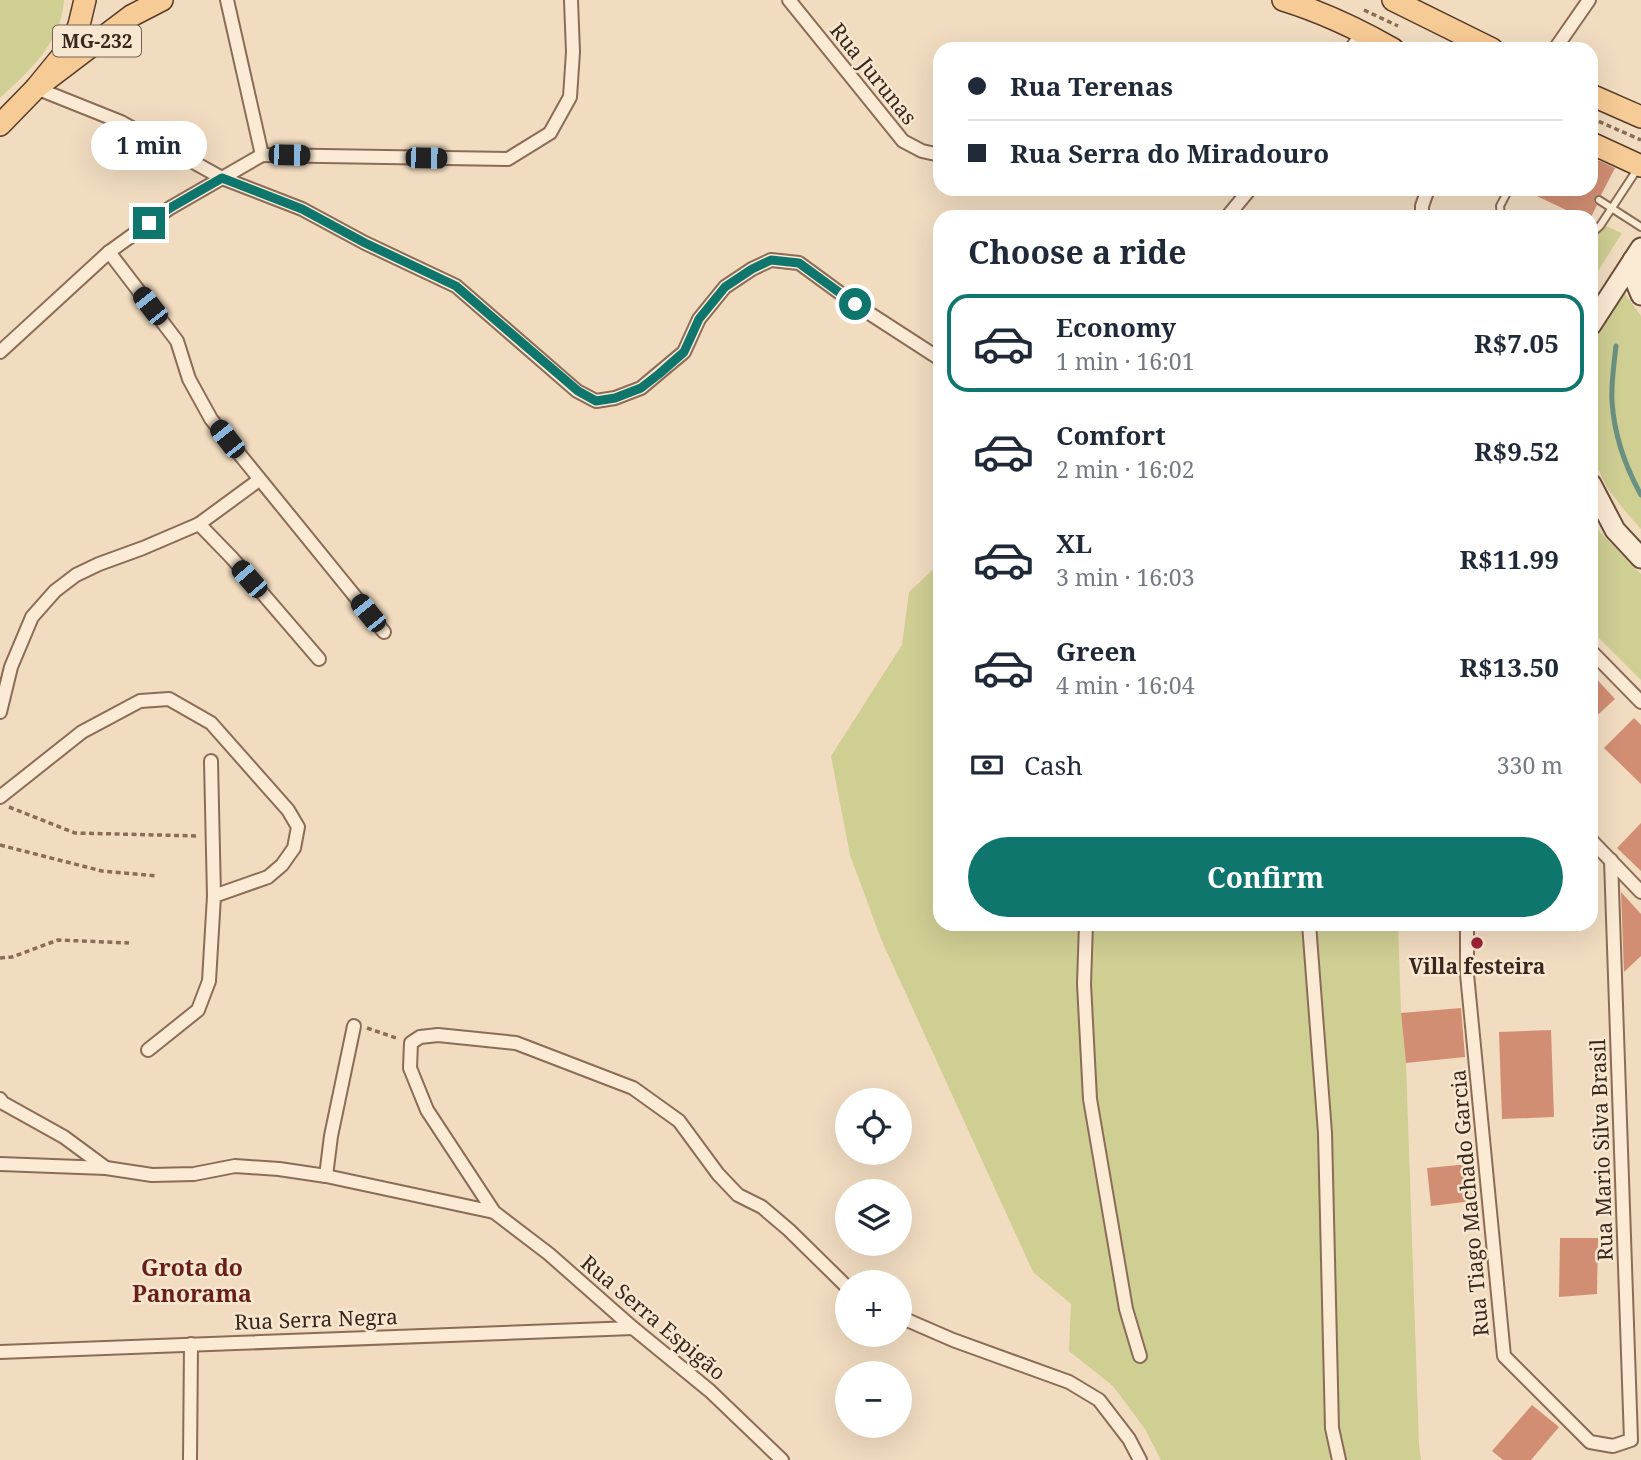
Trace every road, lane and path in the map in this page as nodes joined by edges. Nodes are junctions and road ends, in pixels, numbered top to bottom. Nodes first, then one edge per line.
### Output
1 (85, 0) edge
2 (162, 0) edge
3 (227, 0) edge
4 (572, 0) edge
5 (789, 0) edge
6 (1283, 0) edge
7 (1393, 0) edge
8 (1589, 0) edge
9 (1360, 9) dead end
10 (1404, 28) dead end
11 (1357, 41) edge
12 (1478, 42) edge
13 (1560, 42) edge
14 (36, 88) junction
15 (1598, 98) edge
16 (1641, 117) edge
17 (1598, 121) edge
18 (0, 125) edge
19 (1641, 140) edge
20 (1598, 146) edge
21 (933, 153) edge
22 (262, 155) junction
23 (1640, 165) edge
24 (222, 178) junction
25 (1244, 196) edge
26 (1599, 200) dead end
27 (1612, 209) junction
28 (1233, 210) edge
29 (1641, 227) edge
30 (1598, 228) edge
31 (109, 252) junction
32 (1637, 254) edge
33 (1641, 295) edge
34 (1598, 314) edge
35 (0, 352) edge
36 (933, 354) edge
37 (259, 480) junction
38 (1598, 497) edge
39 (199, 524) junction
40 (1641, 558) edge
41 (384, 632) dead end
42 (1598, 658) edge
43 (319, 659) dead end
44 (1641, 702) edge
45 (0, 712) edge
46 (211, 761) dead end
47 (0, 797) edge
48 (0, 804) edge
49 (214, 836) junction
50 (0, 845) edge
51 (1598, 847) edge
52 (1611, 860) junction
53 (157, 876) dead end
54 (1641, 892) edge
55 (215, 896) junction
56 (1086, 931) edge
57 (1310, 931) edge
58 (1466, 931) edge
59 (129, 943) dead end
60 (0, 958) edge
61 (354, 1026) joint
62 (411, 1043) junction
63 (148, 1050) dead end
64 (0, 1099) edge
65 (0, 1164) edge
66 (106, 1168) junction
67 (326, 1176) junction
68 (495, 1212) junction
69 (835, 1275) edge
70 (912, 1322) edge
71 (633, 1328) junction
72 (191, 1344) junction
73 (0, 1352) edge
74 (1140, 1356) dead end
75 (1631, 1440) joint
76 (190, 1460) edge
77 (782, 1460) edge
78 (1140, 1460) edge
79 (1339, 1460) edge

1 - 14 main road
2 - 14 main road, MG-232
3 - 22 street
4 - 22 street
5 - 21 street, Rua Jurunas
6 - 11 main road
7 - 12 main road
8 - 13 street
9 - 10 path
14 - 18 main road, MG-232
14 - 24 street
15 - 16 main road
17 - 19 path
20 - 23 main road
22 - 24 street
23 - 27 lane
24 - 31 street
24 - 36 street
25 - 28 street
26 - 27 lane
27 - 29 lane
27 - 30 lane
31 - 35 street
31 - 37 street
32 - 33 main road
32 - 34 main road
37 - 39 street
37 - 41 street
38 - 40 main road
39 - 43 street
39 - 45 street
42 - 44 street
46 - 49 street
47 - 55 street
48 - 49 path
49 - 55 street
50 - 53 path
51 - 52 street
52 - 54 street
52 - 75 street, Rua Mario Silva Brasil
55 - 63 street
56 - 74 street
57 - 79 street
58 - 75 street, Rua Tiago Machado Garcia
59 - 60 path
61 - 62 path
61 - 67 street
62 - 68 street
62 - 69 street
64 - 66 street
65 - 66 street
66 - 67 street
67 - 68 street
68 - 71 street, Rua Serra Espigão
70 - 78 street
71 - 72 street, Rua Serra Negra
71 - 77 street, Rua Serra Espigão
72 - 73 street, Rua Serra Negra
72 - 76 street

